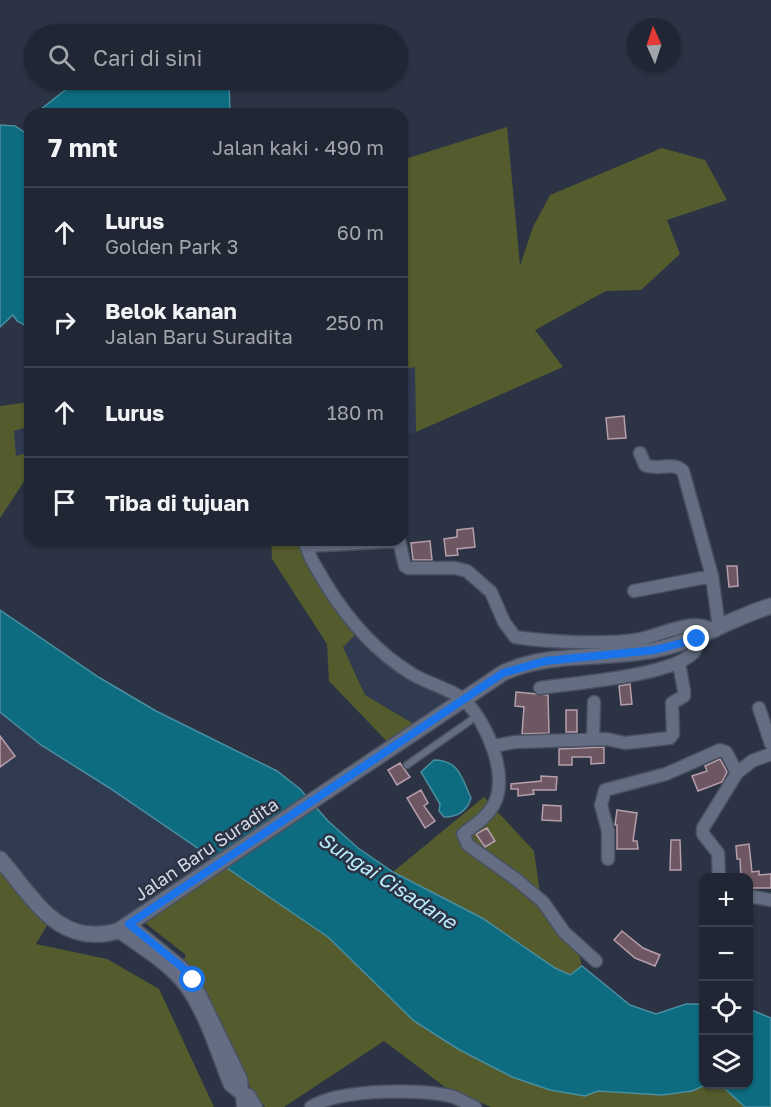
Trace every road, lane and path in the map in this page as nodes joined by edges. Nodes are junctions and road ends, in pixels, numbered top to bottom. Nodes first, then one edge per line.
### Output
1 (640, 453) dead end
2 (308, 546) edge
3 (400, 546) edge
4 (712, 576) junction
5 (634, 591) dead end
6 (771, 606) edge
7 (717, 629) junction
8 (697, 639) junction
9 (679, 663) junction
10 (540, 688) dead end
11 (464, 699) junction
12 (594, 702) dead end
13 (759, 708) dead end
14 (477, 716) junction
15 (593, 739) junction
16 (771, 744) edge
17 (494, 746) junction
18 (771, 754) edge
19 (407, 765) dead end
20 (737, 773) junction
21 (0, 859) edge
22 (608, 859) dead end
23 (719, 873) edge
24 (753, 898) edge
25 (771, 900) edge
26 (128, 925) junction
27 (596, 961) dead end
28 (240, 1093) junction
29 (243, 1107) edge
30 (256, 1107) edge
31 (311, 1107) edge
32 (475, 1107) edge

1 - 4 street
2 - 11 street
3 - 7 street
4 - 5 street
4 - 7 street
6 - 7 main road, Jalan Baru Suradita
7 - 8 main road, Jalan Baru Suradita
8 - 9 street
8 - 11 main road, Jalan Baru Suradita
9 - 10 street
9 - 15 street
11 - 14 street
11 - 26 main road, Jalan Baru Suradita
12 - 15 street
13 - 16 street
14 - 17 street
14 - 19 lane
15 - 17 street
17 - 27 street
18 - 20 street
20 - 22 street
20 - 23 street
21 - 26 main road, Jalan Baru Suradita
24 - 25 street
26 - 28 street
28 - 29 street
28 - 30 street
31 - 32 street

